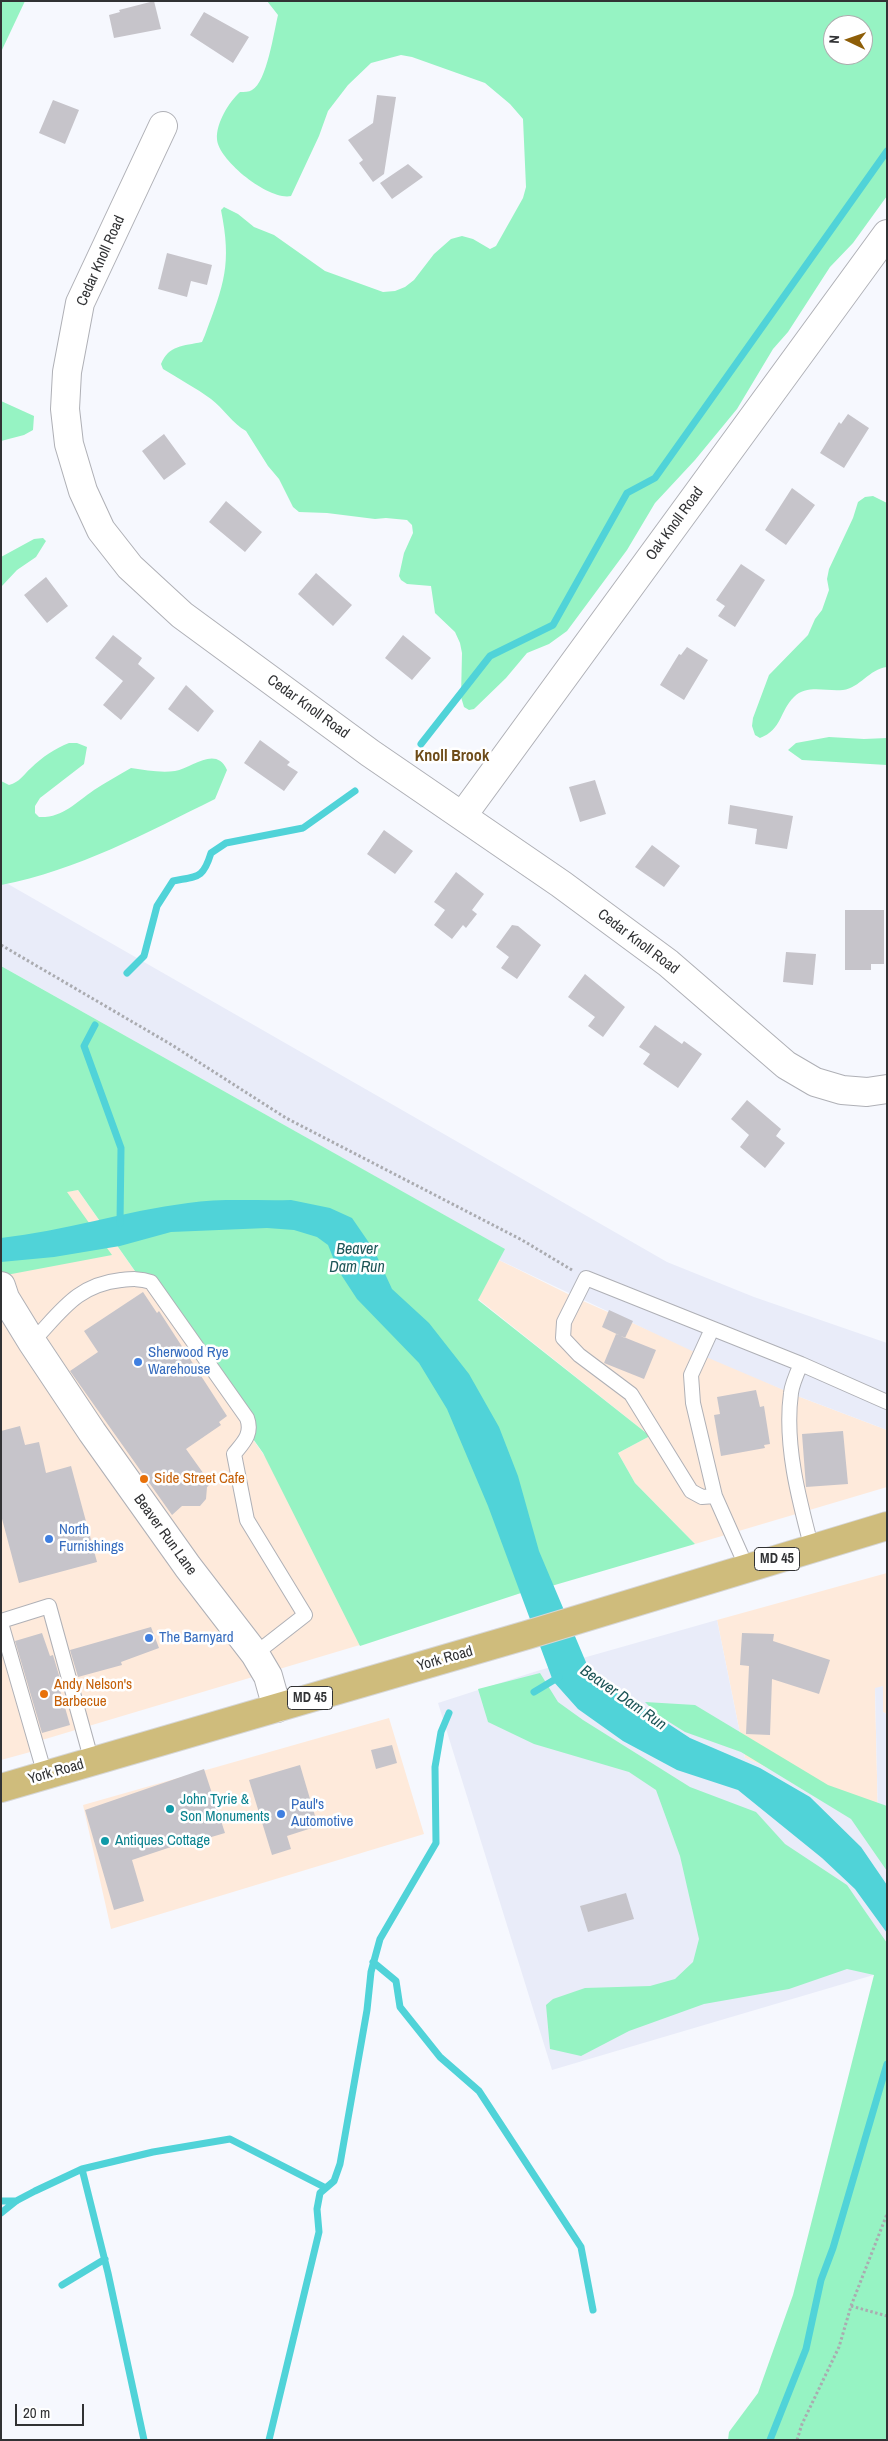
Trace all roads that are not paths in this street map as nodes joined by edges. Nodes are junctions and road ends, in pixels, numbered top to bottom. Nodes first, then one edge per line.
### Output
1 (164, 126) dead end
2 (887, 234) edge
3 (463, 815) junction
4 (887, 1089) edge
5 (1, 1286) edge
6 (712, 1328) junction
7 (32, 1342) junction
8 (801, 1364) junction
9 (887, 1402) edge
10 (715, 1496) junction
11 (887, 1526) edge
12 (812, 1549) junction
13 (748, 1568) junction
14 (1, 1622) edge
15 (255, 1654) junction
16 (277, 1708) junction
17 (92, 1762) junction
18 (45, 1776) junction
19 (1, 1788) edge

1 - 3 street, Cedar Knoll Road
2 - 3 street, Oak Knoll Road
3 - 4 street, Cedar Knoll Road
5 - 7 street, Beaver Run Lane
6 - 8 lane
6 - 10 lane
6 - 10 lane
7 - 15 street, Beaver Run Lane
7 - 15 lane
8 - 9 lane
8 - 12 lane
10 - 13 lane
11 - 12 main road, York Road / MD 45
12 - 13 main road, York Road / MD 45
13 - 16 main road, York Road / MD 45
14 - 17 lane
14 - 18 lane
15 - 16 street, Beaver Run Lane
16 - 17 main road, York Road / MD 45
17 - 18 main road, York Road / MD 45
18 - 19 main road, York Road / MD 45

